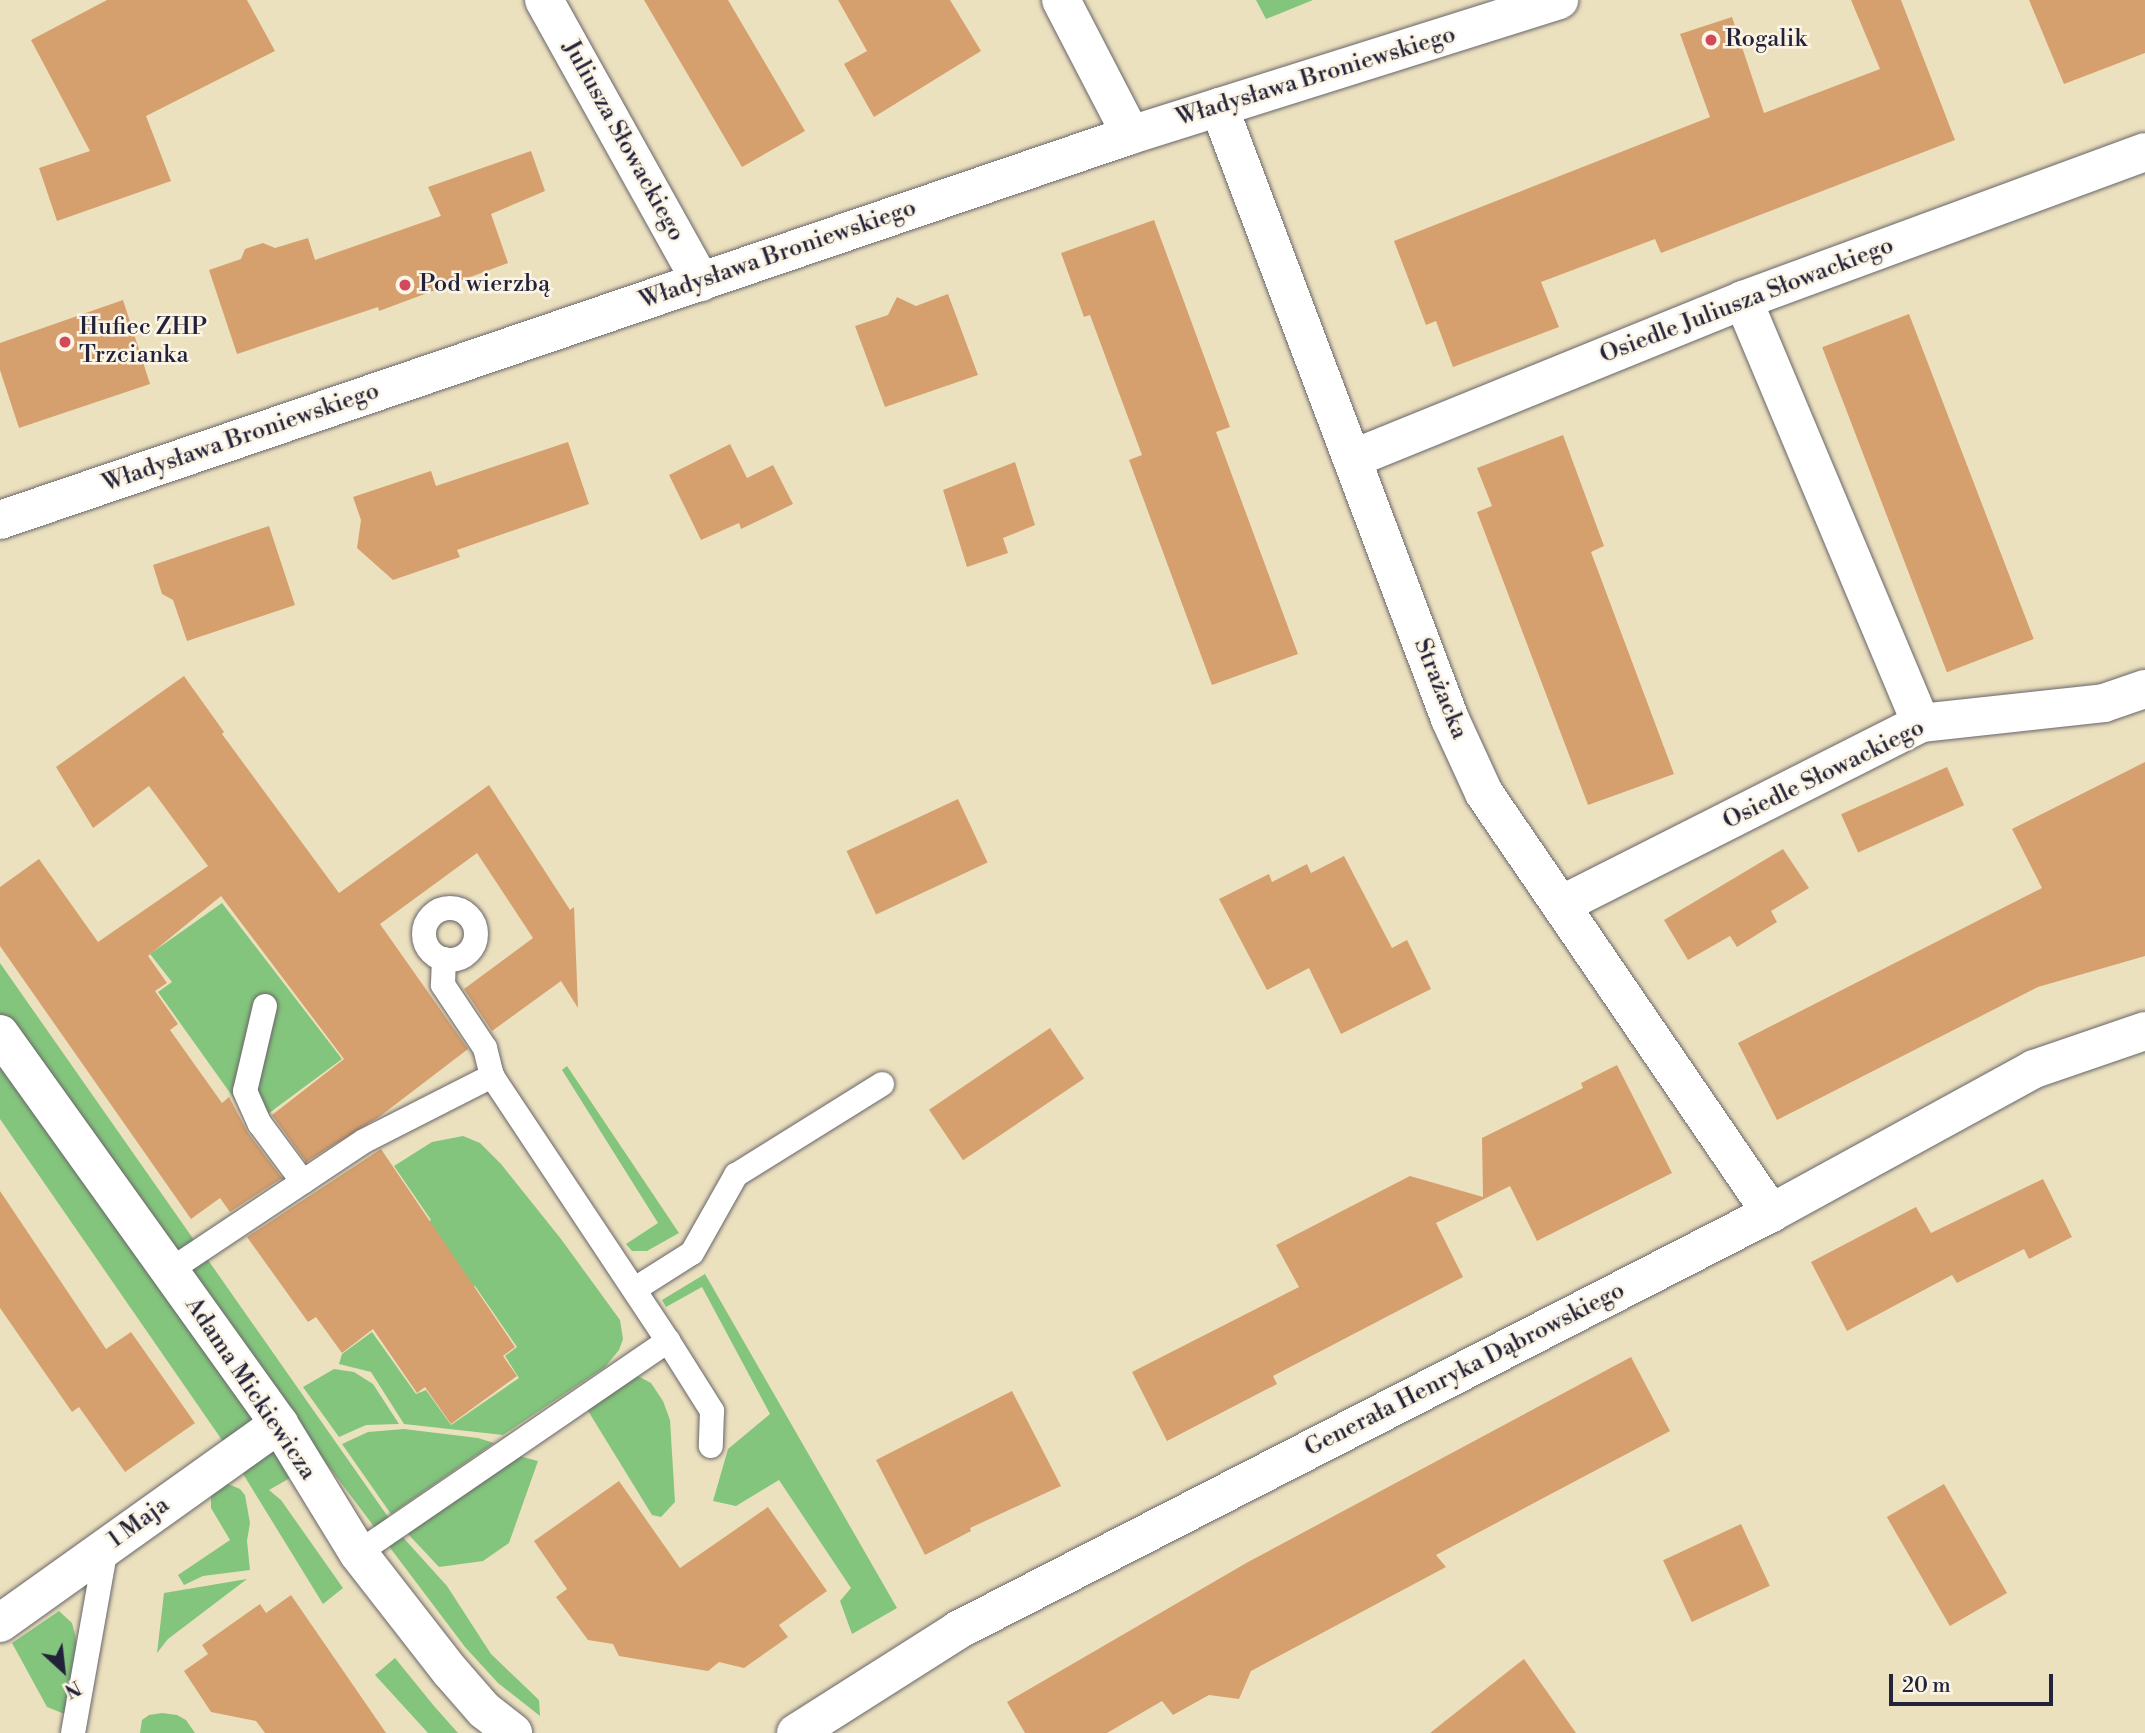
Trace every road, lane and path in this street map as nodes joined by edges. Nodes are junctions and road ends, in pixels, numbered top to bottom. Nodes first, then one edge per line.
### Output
1 (544, 0) edge
2 (1061, 0) edge
3 (1559, 0) edge
4 (1219, 107) junction
5 (1131, 135) junction
6 (2145, 152) edge
7 (701, 282) junction
8 (1743, 300) junction
9 (1352, 458) junction
10 (0, 520) edge
11 (2145, 689) edge
12 (1921, 723) junction
13 (1561, 905) junction
14 (444, 959) dead end
15 (265, 1006) dead end
16 (2145, 1031) edge
17 (0, 1034) edge
18 (492, 1076) junction
19 (883, 1084) dead end
20 (303, 1182) junction
21 (1771, 1213) junction
22 (169, 1271) junction
23 (635, 1289) junction
24 (668, 1341) junction
25 (279, 1424) junction
26 (712, 1446) dead end
27 (106, 1547) junction
28 (358, 1553) junction
29 (0, 1623) edge
30 (73, 1733) edge
31 (513, 1733) edge
32 (796, 1733) edge

1 - 7 street, Juliusza Słowackiego
2 - 5 street
3 - 4 street, Władysława Broniewskiego
4 - 5 street, Władysława Broniewskiego
4 - 9 street, Strażacka
5 - 7 street, Władysława Broniewskiego
6 - 8 street, Osiedle Juliusza Słowackiego
7 - 10 street, Władysława Broniewskiego
8 - 9 street, Osiedle Juliusza Słowackiego
8 - 12 street
9 - 13 street, Strażacka
11 - 12 street, Osiedle Słowackiego
12 - 13 street, Osiedle Słowackiego
13 - 21 street, Strażacka
14 - 18 lane
15 - 20 lane
16 - 21 street, Generała Henryka Dąbrowskiego
17 - 22 street, Adama Mickiewicza
18 - 20 lane
18 - 23 lane
19 - 23 lane
20 - 22 lane
21 - 32 street, Generała Henryka Dąbrowskiego
22 - 25 street, Adama Mickiewicza
23 - 24 lane
24 - 26 lane
24 - 28 lane
25 - 27 street, 1 Maja
25 - 28 street, Adama Mickiewicza
27 - 29 street, 1 Maja
27 - 30 lane
28 - 31 street, Adama Mickiewicza

